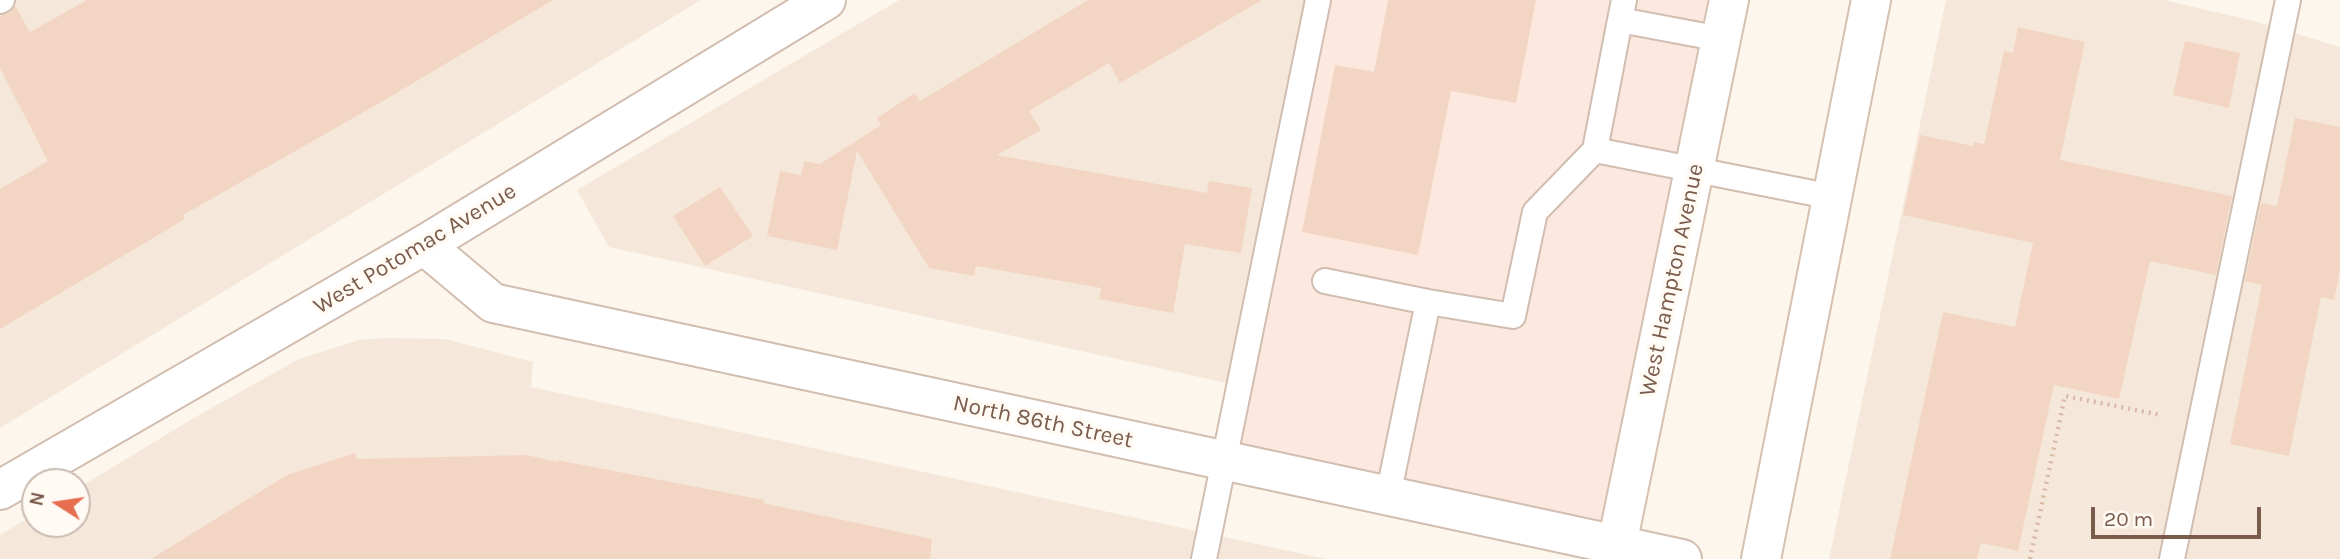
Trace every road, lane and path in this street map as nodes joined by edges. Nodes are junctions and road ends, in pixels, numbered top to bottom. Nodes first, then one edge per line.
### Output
1 (826, 0) edge
2 (1318, 0) edge
3 (1730, 0) edge
4 (1871, 0) edge
5 (2288, 0) edge
6 (1622, 10) edge
7 (1721, 39) junction
8 (1595, 150) junction
9 (1694, 171) junction
10 (1833, 197) junction
11 (424, 245) junction
12 (1325, 281) dead end
13 (1428, 302) junction
14 (2200, 423) junction
15 (1225, 461) junction
16 (0, 491) edge
17 (1388, 496) junction
18 (1615, 553) edge
19 (1204, 559) edge
20 (1682, 559) edge
21 (1761, 559) edge
22 (2030, 559) edge
23 (2172, 559) edge

1 - 11 street, West Potomac Avenue
2 - 15 lane
3 - 7 street, West Hampton Avenue
4 - 10 street
5 - 14 lane
6 - 7 lane
6 - 8 lane
7 - 9 street, West Hampton Avenue
8 - 9 lane
8 - 13 lane
9 - 10 lane
9 - 18 street, West Hampton Avenue
10 - 21 street
11 - 15 street, North 86th Street
11 - 16 street, West Potomac Avenue
12 - 13 lane
13 - 17 lane
14 - 22 path
14 - 23 lane
15 - 17 street, North 86th Street
15 - 19 lane
17 - 18 street, North 86th Street
18 - 20 street, North 86th Street

